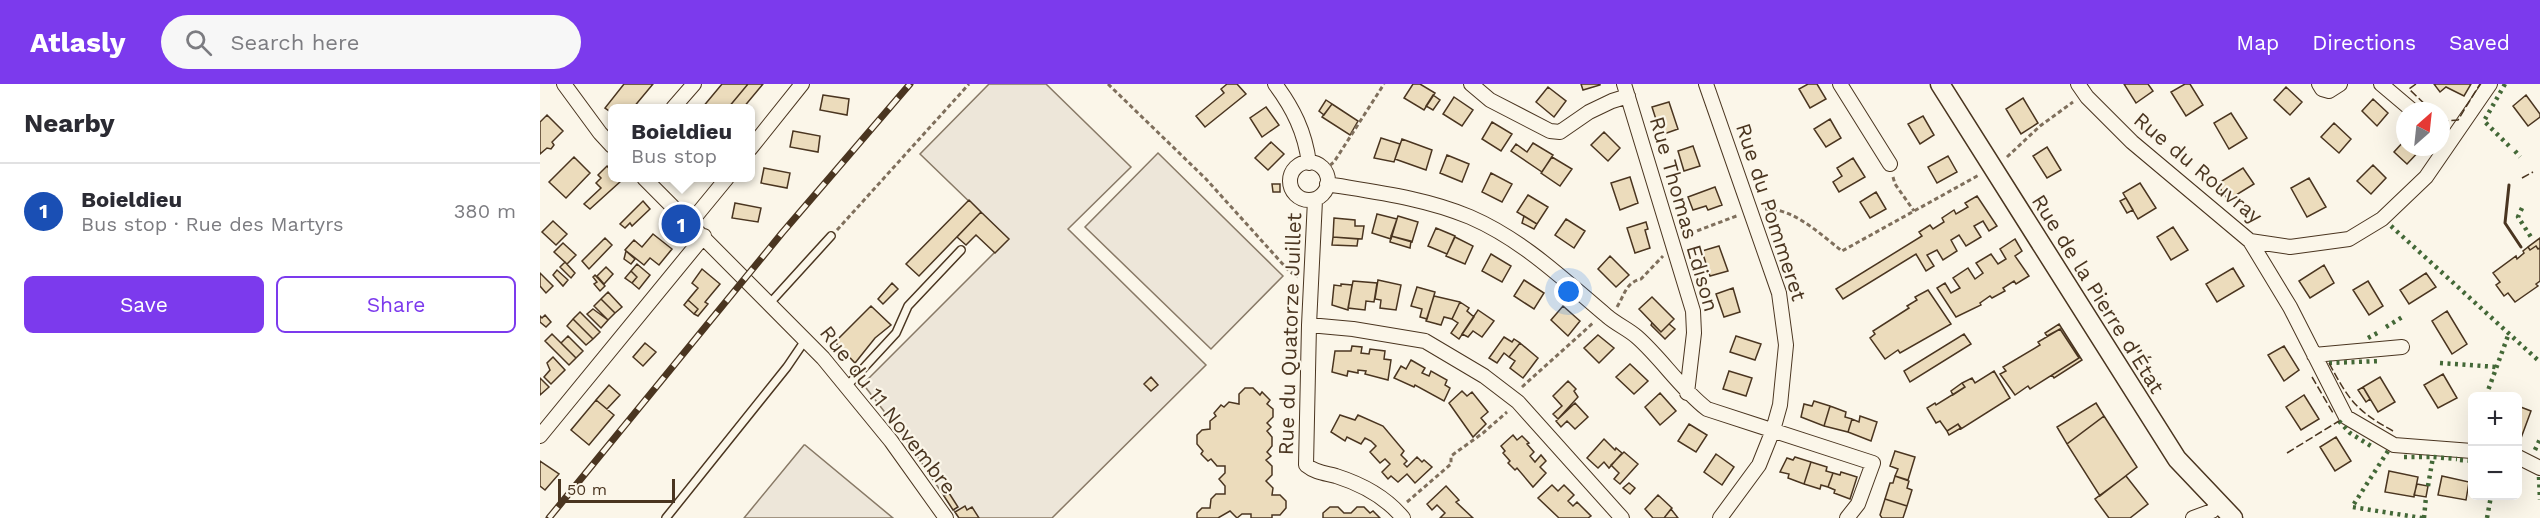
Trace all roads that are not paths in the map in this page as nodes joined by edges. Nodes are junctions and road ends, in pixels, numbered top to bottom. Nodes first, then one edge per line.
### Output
1 (564, 84) edge
2 (694, 84) edge
3 (802, 84) edge
4 (1275, 84) edge
5 (1471, 84) edge
6 (1706, 84) edge
7 (1840, 84) edge
8 (1940, 84) edge
9 (2319, 84) edge
10 (2340, 84) edge
11 (2381, 84) edge
12 (2490, 84) edge
13 (1626, 90) edge
14 (2079, 90) edge
15 (2402, 102) edge
16 (676, 104) edge
17 (2450, 134) edge
18 (608, 141) edge
19 (755, 143) edge
20 (2437, 156) edge
21 (1309, 163) junction
22 (1890, 164) road end
23 (1326, 177) junction
24 (649, 182) edge
25 (723, 182) edge
26 (1315, 200) junction
27 (690, 224) junction
28 (831, 236) road end
29 (704, 237) junction
30 (2250, 241) junction
31 (961, 250) dead end
32 (770, 303) junction
33 (1309, 325) junction
34 (806, 339) junction
35 (2402, 347) dead end
36 (2314, 355) junction
37 (847, 386) junction
38 (1687, 393) junction
39 (1773, 430) junction
40 (540, 436) edge
41 (2468, 451) edge
42 (2522, 459) edge
43 (2540, 468) edge
44 (2218, 505) junction
45 (1400, 515) edge
46 (666, 518) edge
47 (946, 518) edge
48 (1622, 518) edge
49 (1720, 518) edge
50 (1847, 518) edge
51 (2193, 518) edge
52 (2233, 518) edge

1 - 18 street
2 - 16 street
3 - 19 street
4 - 21 street
5 - 13 street
6 - 39 street, Rue du Pommeret
7 - 22 street
8 - 44 street, Rue de la Pierre d'État
9 - 10 street
11 - 15 street
12 - 17 street, Rue du Rouvray
13 - 38 street, Rue Thomas Edison
14 - 30 street, Rue du Rouvray
20 - 30 street, Rue du Rouvray
21 - 23 street
21 - 26 street
23 - 26 street
23 - 38 street
24 - 27 street, Rue du 11 Novembre
25 - 27 street
26 - 33 street, Rue du Quatorze Juillet
27 - 29 street, Rue du 11 Novembre
28 - 32 lane
29 - 32 street, Rue du 11 Novembre
29 - 40 street
30 - 36 street
31 - 37 lane
32 - 34 street, Rue du 11 Novembre
33 - 45 street, Rue du Quatorze Juillet
33 - 48 street
34 - 37 street, Rue du 11 Novembre
34 - 46 lane
35 - 36 street
36 - 41 street
37 - 47 street, Rue du 11 Novembre
38 - 39 street
39 - 49 street, Rue du Pommeret
39 - 50 street
42 - 43 street
44 - 51 street
44 - 52 street, Rue de la Pierre d'État

